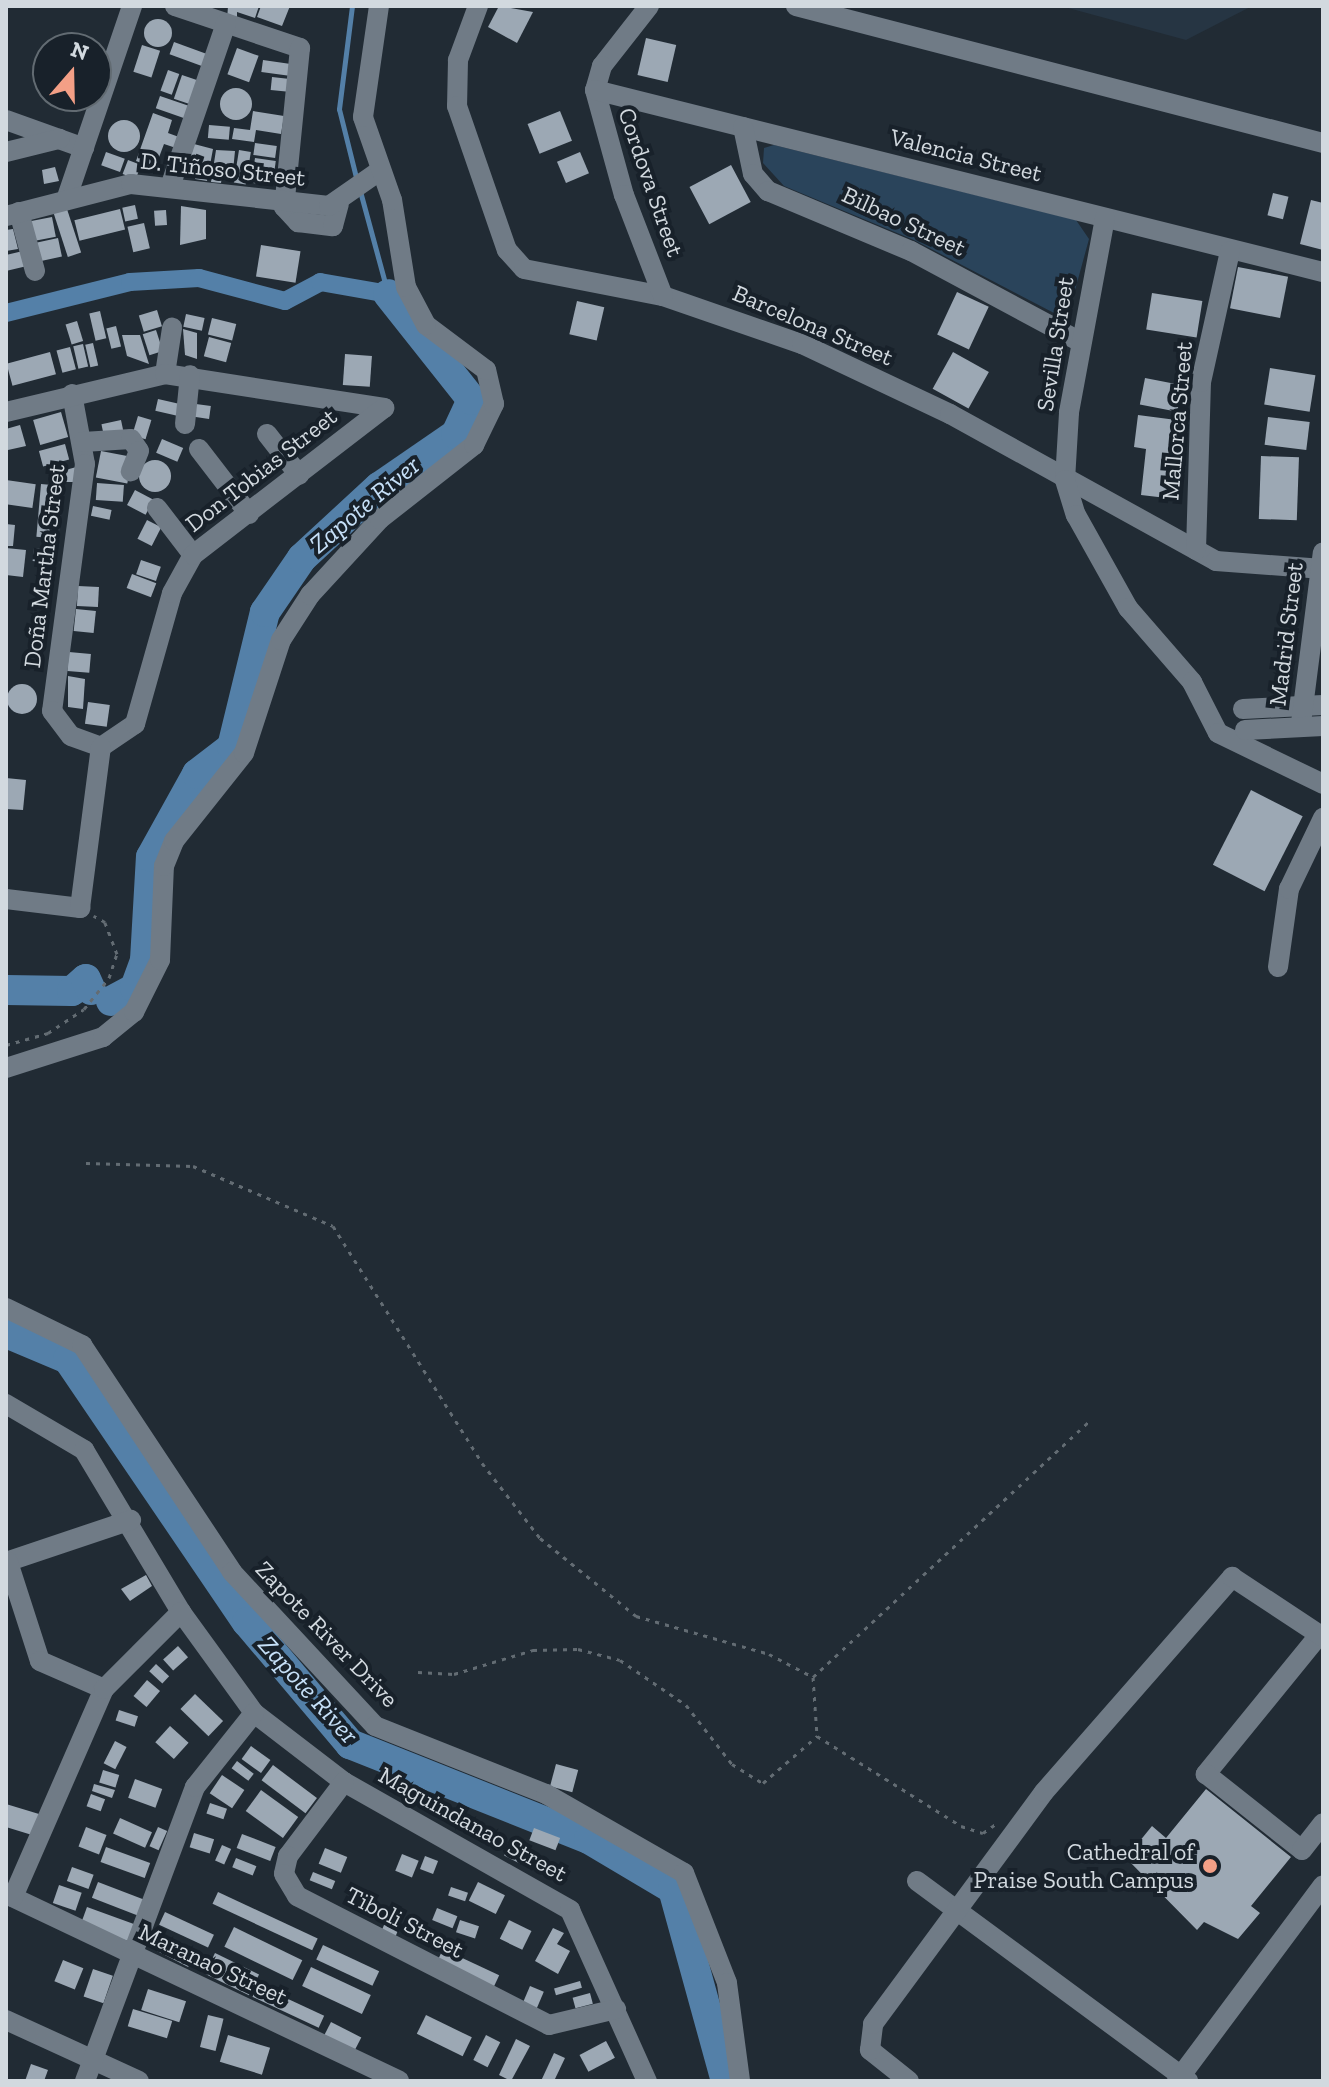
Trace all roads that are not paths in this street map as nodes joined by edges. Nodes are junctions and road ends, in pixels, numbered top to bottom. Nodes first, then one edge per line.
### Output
1 (132, 6) edge
2 (175, 6) edge
3 (379, 6) edge
4 (478, 6) edge
5 (649, 6) edge
6 (796, 6) edge
7 (226, 23) junction
8 (595, 90) junction
9 (6, 120) edge
10 (743, 127) junction
11 (59, 139) junction
12 (1323, 143) edge
13 (84, 148) junction
14 (6, 152) edge
15 (374, 177) junction
16 (171, 184) junction
17 (283, 199) junction
18 (66, 200) junction
19 (12, 214) edge
20 (1105, 218) junction
21 (1230, 251) junction
22 (35, 271) dead end
23 (1323, 272) edge
24 (663, 296) junction
25 (172, 328) dead end
26 (1077, 340) junction
27 (165, 374) junction
28 (190, 375) junction
29 (72, 394) junction
30 (6, 412) edge
31 (185, 424) dead end
32 (267, 434) dead end
33 (83, 442) junction
34 (199, 449) dead end
35 (131, 471) dead end
36 (299, 475) junction
37 (1065, 480) junction
38 (157, 508) dead end
39 (249, 514) junction
40 (1196, 550) junction
41 (193, 555) junction
42 (1321, 563) edge
43 (1316, 716) edge
44 (1244, 719) dead end
45 (101, 747) junction
46 (1323, 784) edge
47 (1323, 818) edge
48 (6, 899) edge
49 (1278, 967) dead end
50 (6, 1068) edge
51 (6, 1308) edge
52 (6, 1404) edge
53 (131, 1520) junction
54 (7, 1562) edge
55 (181, 1612) junction
56 (1322, 1636) edge
57 (104, 1689) junction
58 (254, 1713) junction
59 (344, 1782) junction
60 (1323, 1823) edge
61 (917, 1881) dead end
62 (1323, 1885) edge
63 (9, 1895) edge
64 (956, 1910) junction
65 (134, 1955) junction
66 (616, 2009) junction
67 (6, 2020) edge
68 (93, 2061) junction
69 (1182, 2079) edge
70 (85, 2081) edge
71 (139, 2081) edge
72 (399, 2081) edge
73 (647, 2081) edge
74 (740, 2081) edge
75 (909, 2081) edge

1 - 13 street
2 - 7 street
3 - 15 street
4 - 24 street, Barcelona Street
5 - 8 street, Cordova Street
6 - 12 street
7 - 16 street
7 - 17 street
8 - 10 street, Valencia Street
8 - 24 street, Cordova Street
9 - 11 street
10 - 20 street, Valencia Street
10 - 26 street, Bilbao Street
11 - 13 street
11 - 14 street
13 - 18 street
15 - 17 street, D. Tiñoso Street
15 - 50 street
16 - 17 street, D. Tiñoso Street
16 - 18 street, D. Tiñoso Street
18 - 19 street, D. Tiñoso Street
19 - 22 street
20 - 21 street, Valencia Street
20 - 26 street, Sevilla Street
21 - 23 street, Valencia Street
21 - 40 street, Mallorca Street
24 - 37 street, Barcelona Street
25 - 27 street
26 - 37 street, Sevilla Street
27 - 28 street
27 - 29 street
28 - 31 street
28 - 36 street, Don Tobias Street
29 - 30 street
29 - 33 street, Doña Martha Street
32 - 36 street
33 - 35 street
33 - 45 street, Doña Martha Street
34 - 39 street
36 - 39 street, Don Tobias Street
37 - 40 street, Barcelona Street
37 - 46 street
38 - 41 street
39 - 41 street, Don Tobias Street
40 - 42 street, Barcelona Street
41 - 45 street, Don Tobias Street
42 - 43 street, Madrid Street
43 - 44 street
45 - 48 street
47 - 49 street
51 - 74 street, Zapote River Drive
52 - 53 street, Maguindanao Street
53 - 54 street
53 - 55 street, Maguindanao Street
54 - 57 street
55 - 57 street
55 - 58 street, Maguindanao Street
56 - 60 street
56 - 64 street
57 - 63 street
58 - 59 street, Maguindanao Street
58 - 65 street
59 - 66 street, Maguindanao Street
59 - 66 street, Tiboli Street
61 - 64 street
62 - 69 street
63 - 65 street, Maranao Street
64 - 69 street
64 - 75 street
65 - 68 street
65 - 72 street, Maranao Street
66 - 73 street, Maguindanao Street
67 - 68 street
68 - 70 street
68 - 71 street

